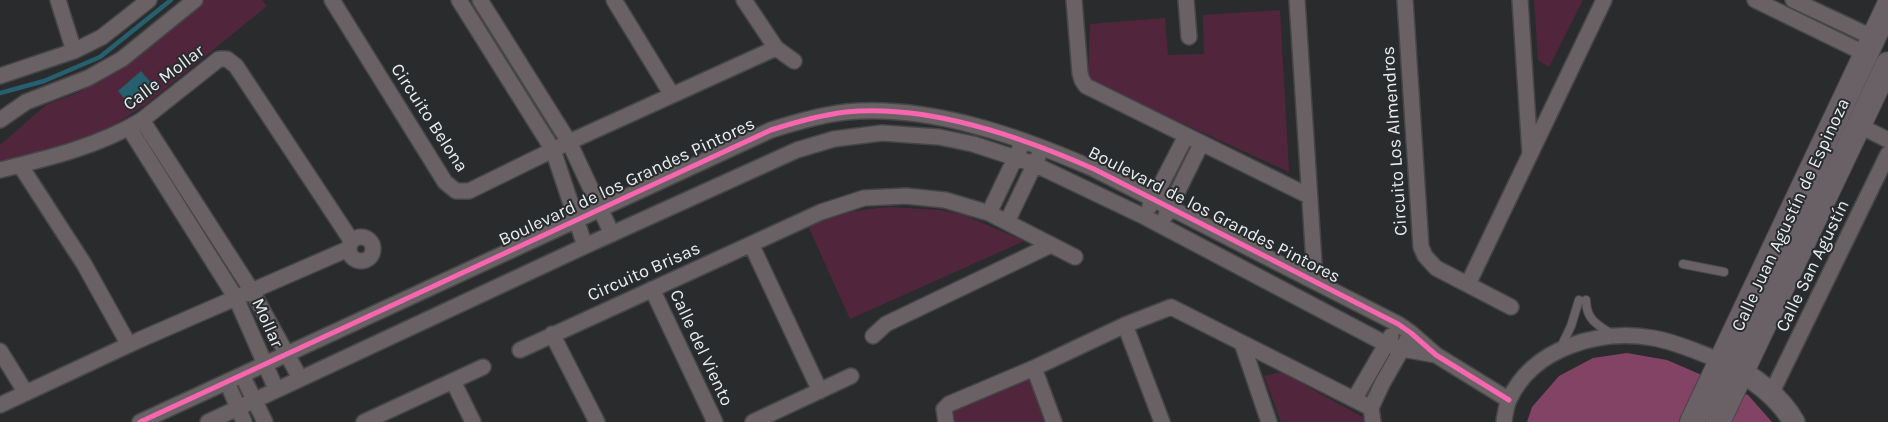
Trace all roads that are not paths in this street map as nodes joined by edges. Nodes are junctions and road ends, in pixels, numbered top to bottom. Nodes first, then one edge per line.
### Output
1 (58, 0) edge
2 (149, 0) edge
3 (195, 0) edge
4 (332, 0) edge
5 (459, 0) edge
6 (480, 0) edge
7 (614, 0) edge
8 (744, 0) edge
9 (1074, 0) edge
10 (1186, 0) edge
11 (1297, 0) edge
12 (1405, 0) edge
13 (1520, 0) edge
14 (1604, 0) edge
15 (1755, 0) edge
16 (1793, 0) edge
17 (1888, 7) edge
18 (1189, 37) dead end
19 (1870, 46) junction
20 (776, 48) junction
21 (74, 51) junction
22 (794, 61) dead end
23 (1888, 64) edge
24 (0, 76) edge
25 (672, 95) junction
26 (0, 120) edge
27 (142, 120) junction
28 (1860, 126) junction
29 (129, 128) junction
30 (1186, 136) junction
31 (1024, 140) junction
32 (1888, 140) edge
33 (569, 142) junction
34 (1201, 144) junction
35 (1043, 146) junction
36 (553, 150) junction
37 (1888, 154) edge
38 (1530, 155) junction
39 (1015, 157) junction
40 (1034, 164) junction
41 (20, 165) junction
42 (0, 170) edge
43 (1309, 196) junction
44 (1154, 199) junction
45 (1170, 207) junction
46 (600, 209) junction
47 (989, 213) junction
48 (1144, 217) junction
49 (577, 220) junction
50 (1007, 222) junction
51 (1161, 225) junction
52 (612, 234) junction
53 (751, 244) junction
54 (1051, 245) junction
55 (585, 246) junction
56 (1075, 257) dead end
57 (1314, 263) dead end
58 (1683, 264) dead end
59 (1724, 272) dead end
60 (1468, 284) junction
61 (652, 289) junction
62 (252, 291) junction
63 (236, 298) junction
64 (1510, 307) dead end
65 (1398, 324) junction
66 (1125, 325) junction
67 (1411, 332) junction
68 (552, 334) junction
69 (873, 336) dead end
70 (1616, 336) junction
71 (1242, 343) junction
72 (1386, 344) junction
73 (129, 345) junction
74 (1402, 349) junction
75 (520, 350) dead end
76 (1559, 350) junction
77 (0, 352) edge
78 (287, 354) junction
79 (1436, 355) junction
80 (265, 364) junction
81 (482, 367) dead end
82 (1732, 367) junction
83 (1034, 368) junction
84 (242, 375) junction
85 (851, 376) dead end
86 (300, 378) junction
87 (453, 381) junction
88 (227, 382) junction
89 (276, 390) junction
90 (820, 391) junction
91 (26, 393) junction
92 (1771, 394) junction
93 (1355, 398) junction
94 (254, 400) junction
95 (1509, 400) junction
96 (0, 405) edge
97 (241, 415) edge
98 (1372, 415) edge
99 (140, 422) edge
100 (208, 422) edge
101 (265, 422) edge
102 (364, 422) edge
103 (473, 422) edge
104 (597, 422) edge
105 (715, 422) edge
106 (753, 422) edge
107 (946, 422) edge
108 (1054, 422) edge
109 (1162, 422) edge
110 (1269, 422) edge
111 (1504, 422) edge
112 (1692, 422) edge
113 (1718, 422) edge
114 (1794, 422) edge

1 - 21 street
2 - 21 street
3 - 26 street
4 - 36 street, Circuito Belona
5 - 36 street
6 - 33 street
7 - 25 street
8 - 20 street
9 - 30 street
10 - 18 street
11 - 43 street
12 - 60 street, Circuito Los Almendros
13 - 38 street
14 - 38 street
15 - 19 street
16 - 19 street
17 - 19 main road, Calle Juan Agustín de Espinoza
19 - 82 main road, Calle Juan Agustín de Espinoza
20 - 22 street
20 - 25 street, Circuito Belona
21 - 24 street
23 - 28 main road, Calle Juan Agustín de Espinoza
25 - 33 street, Circuito Belona
27 - 29 street, Calle Mollar
27 - 62 street, Mollar
27 - 62 street, Calle Mollar
28 - 32 street
28 - 82 main road, Calle Juan Agustín de Espinoza
29 - 41 street, Calle Mollar
29 - 63 street, Mollar
30 - 34 street
30 - 44 street
31 - 35 street, Boulevard de los Grandes Pintores
31 - 39 street
31 - 46 street, Boulevard de los Grandes Pintores
33 - 36 street, Circuito Belona
33 - 46 street
34 - 43 street
34 - 45 street
35 - 40 street
35 - 44 street, Boulevard de los Grandes Pintores
36 - 49 street
37 - 92 street, Calle San Agustín
38 - 60 street
39 - 40 street, Boulevard de los Grandes Pintores
39 - 47 street
39 - 52 street, Boulevard de los Grandes Pintores
40 - 48 street, Boulevard de los Grandes Pintores
40 - 50 street
41 - 42 street, Calle Mollar
41 - 73 street
43 - 57 street
44 - 45 street, Boulevard de los Grandes Pintores
44 - 48 street
45 - 51 street
45 - 65 street, Boulevard de los Grandes Pintores
46 - 49 street, Boulevard de los Grandes Pintores
46 - 52 street
47 - 50 street, Circuito Brisas
47 - 53 street, Circuito Brisas
48 - 51 street, Boulevard de los Grandes Pintores
49 - 55 street
49 - 78 street, Boulevard de los Grandes Pintores
50 - 54 street, Circuito Brisas
51 - 72 street, Boulevard de los Grandes Pintores
52 - 55 street, Boulevard de los Grandes Pintores
53 - 61 street, Circuito Brisas
53 - 90 street
54 - 56 street, Circuito Brisas
54 - 69 street
55 - 86 street, Boulevard de los Grandes Pintores
58 - 59 lane
60 - 64 street, Circuito Los Almendros
61 - 68 street, Circuito Brisas
61 - 105 street, Calle del Viento
62 - 63 street, Calle Mollar
62 - 78 street, Mollar
63 - 73 street, Calle Mollar
63 - 80 street, Mollar
65 - 67 street, Boulevard de los Grandes Pintores
65 - 72 street
66 - 71 street
66 - 83 street
66 - 109 street
67 - 74 street
67 - 79 street, Boulevard de los Grandes Pintores
68 - 75 street, Circuito Brisas
68 - 104 street
70 - 76 street
70 - 76 lane
70 - 82 street
71 - 93 street
71 - 110 street
72 - 74 street, Boulevard de los Grandes Pintores
72 - 93 street
73 - 91 street, Calle Mollar
74 - 79 street, Boulevard de los Grandes Pintores
74 - 98 street
76 - 95 street
77 - 91 street
78 - 80 street, Boulevard de los Grandes Pintores
78 - 86 street, Mollar
79 - 95 street, Boulevard de los Grandes Pintores
80 - 84 street, Boulevard de los Grandes Pintores
80 - 89 street, Mollar
81 - 87 street
82 - 92 street
82 - 112 main road, Calle Juan Agustín de Espinoza
82 - 113 main road, Calle Juan Agustín de Espinoza
83 - 107 street
83 - 108 street
84 - 88 street, Boulevard de los Grandes Pintores
84 - 94 street
85 - 90 street
86 - 89 street, Boulevard de los Grandes Pintores
87 - 102 street
87 - 103 street
88 - 97 street
88 - 99 street, Boulevard de los Grandes Pintores
89 - 94 street, Boulevard de los Grandes Pintores
90 - 106 street
91 - 96 street, Calle Mollar
92 - 114 street
93 - 98 street
94 - 97 street, Boulevard de los Grandes Pintores
94 - 101 street
95 - 111 street
97 - 100 street, Boulevard de los Grandes Pintores

